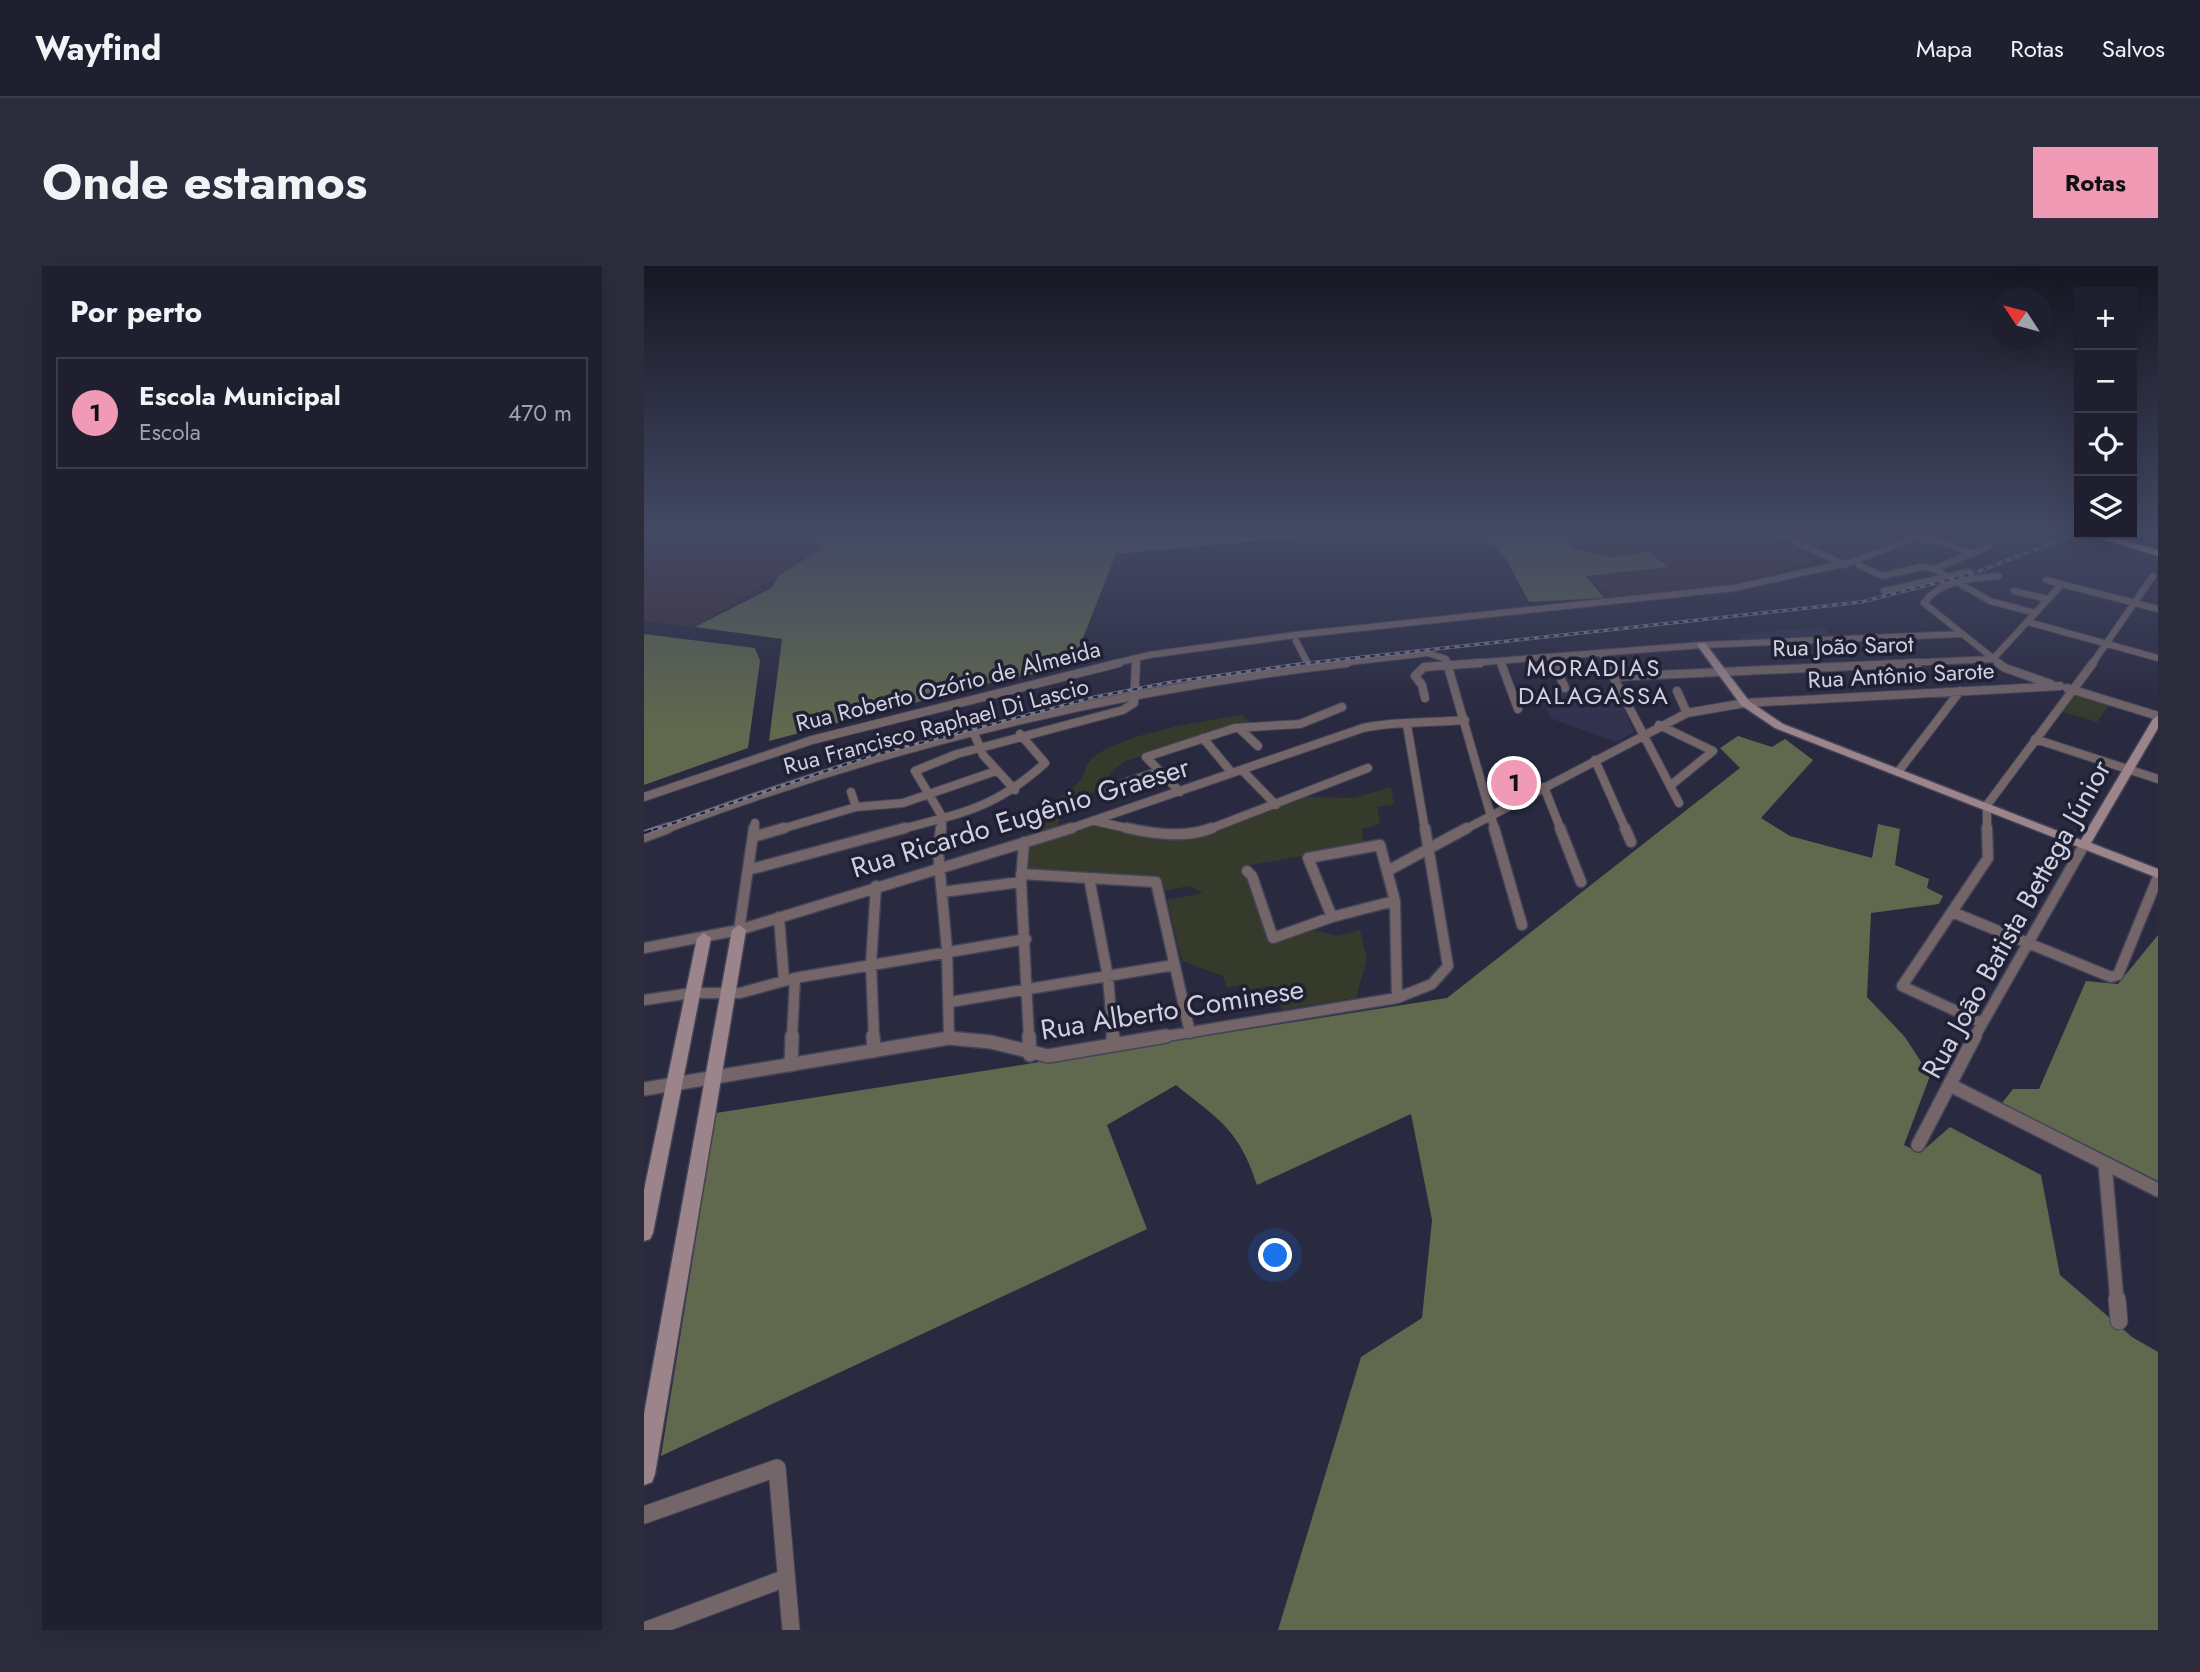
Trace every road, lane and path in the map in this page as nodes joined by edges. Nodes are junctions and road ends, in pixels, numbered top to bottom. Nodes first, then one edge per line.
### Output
1 (1695, 596) edge
2 (1929, 596) edge
3 (1981, 596) edge
4 (2033, 596) edge
5 (2050, 596) edge
6 (2103, 596) edge
7 (2141, 596) edge
8 (2047, 599) junction
9 (2136, 604) junction
10 (2158, 609) edge
11 (1519, 614) junction
12 (2035, 614) junction
13 (2028, 622) junction
14 (1961, 634) junction
15 (1296, 641) junction
16 (2107, 644) junction
17 (1702, 645) junction
18 (1602, 655) junction
19 (1552, 658) junction
20 (2158, 658) edge
21 (1993, 659) junction
22 (1501, 662) junction
23 (1136, 663) junction
24 (1114, 664) junction
25 (1448, 665) junction
26 (1309, 667) junction
27 (1720, 670) junction
28 (1614, 677) junction
29 (2060, 687) junction
30 (1565, 688) dead end
31 (2070, 689) junction
32 (1677, 691) dead end
33 (1960, 691) junction
34 (1133, 694) junction
35 (1425, 698) dead end
36 (1745, 703) junction
37 (1342, 707) dead end
38 (1518, 709) dead end
39 (1687, 713) junction
40 (2158, 717) edge
41 (1465, 720) junction
42 (1010, 722) junction
43 (1407, 725) junction
44 (1660, 725) junction
45 (1239, 728) junction
46 (973, 731) junction
47 (1642, 734) junction
48 (1024, 736) junction
49 (1203, 738) junction
50 (2035, 739) junction
51 (980, 747) junction
52 (1258, 747) dead end
53 (916, 748) junction
54 (1595, 760) junction
55 (1368, 768) dead end
56 (918, 769) junction
57 (2128, 769) junction
58 (996, 771) junction
59 (1160, 771) junction
60 (1237, 772) junction
61 (1898, 772) junction
62 (2158, 779) edge
63 (1670, 786) junction
64 (1544, 787) junction
65 (1105, 789) dead end
66 (1015, 790) junction
67 (851, 792) dead end
68 (1180, 792) junction
69 (928, 796) junction
70 (644, 797) edge
71 (1679, 803) dead end
72 (1276, 805) junction
73 (1987, 805) junction
74 (856, 807) junction
75 (1490, 817) junction
76 (943, 818) junction
77 (1095, 821) junction
78 (755, 823) dead end
79 (644, 837) edge
80 (753, 837) junction
81 (1024, 842) junction
82 (1631, 842) dead end
83 (2084, 845) junction
84 (1428, 850) junction
85 (939, 866) junction
86 (1391, 869) junction
87 (748, 870) junction
88 (1247, 872) dead end
89 (2158, 875) edge
90 (1021, 878) junction
91 (1089, 878) junction
92 (1581, 882) dead end
93 (876, 886) junction
94 (942, 892) junction
95 (1394, 901) junction
96 (1952, 912) junction
97 (779, 917) junction
98 (1332, 917) junction
99 (1522, 925) dead end
100 (739, 930) junction
101 (704, 938) junction
102 (1026, 939) junction
103 (2027, 943) junction
104 (644, 948) edge
105 (947, 950) junction
106 (872, 964) junction
107 (1174, 965) junction
108 (1108, 976) junction
109 (789, 979) junction
110 (1028, 990) junction
111 (692, 993) junction
112 (725, 995) junction
113 (1397, 998) junction
114 (644, 1000) edge
115 (950, 1002) junction
116 (1982, 1023) junction
117 (1190, 1033) junction
118 (949, 1038) junction
119 (1114, 1045) junction
120 (874, 1051) junction
121 (1030, 1055) junction
122 (791, 1065) junction
123 (712, 1079) junction
124 (674, 1084) junction
125 (1950, 1085) junction
126 (644, 1089) edge
127 (1918, 1145) dead end
128 (2105, 1164) junction
129 (2158, 1190) edge
130 (644, 1233) edge
131 (2119, 1321) dead end
132 (644, 1474) edge
133 (644, 1515) edge
134 (786, 1578) junction
135 (647, 1630) edge
136 (791, 1630) edge

1 - 11 street
2 - 14 street
3 - 12 street
4 - 8 street
5 - 8 street
6 - 9 street
7 - 9 street
8 - 12 street
9 - 10 street
9 - 16 street
11 - 15 street
11 - 24 street, Rua Roberto Ozório de Almeida
12 - 13 street
13 - 16 street
13 - 21 street
14 - 17 street
14 - 21 street
15 - 23 street
15 - 26 street
16 - 20 street
16 - 31 street
17 - 18 street
17 - 27 street
18 - 19 street
18 - 28 street
19 - 22 street
19 - 30 street
21 - 27 street, Rua João Sarot
21 - 29 street
22 - 25 street
22 - 38 street
23 - 24 street
23 - 34 street
24 - 70 street, Rua Roberto Ozório de Almeida
25 - 26 street, Rua Francisco Raphael Di Lascio
25 - 35 street
25 - 41 street
26 - 34 street, Rua Francisco Raphael Di Lascio
27 - 28 street, Rua João Sarot
27 - 36 street
28 - 47 street
29 - 31 street
29 - 33 street, Rua Antônio Sarote
31 - 40 street
31 - 50 street
32 - 39 street
33 - 36 street, Rua Antônio Sarote
33 - 61 street
34 - 42 street, Rua Francisco Raphael Di Lascio
34 - 48 street
36 - 39 street, Rua Antônio Sarote
36 - 61 street
37 - 45 street
39 - 44 street, Rua Antônio Sarote
40 - 57 street, Rua João Batista Bettega Júnior
41 - 43 street, Rua Ricardo Eugênio Graeser
41 - 75 street
42 - 46 street, Rua Francisco Raphael Di Lascio
42 - 48 street
43 - 60 street, Rua Ricardo Eugênio Graeser
43 - 84 street
44 - 47 street, Rua Antônio Sarote
44 - 63 street
45 - 49 street
45 - 52 street
46 - 51 street
46 - 53 street, Rua Francisco Raphael Di Lascio
47 - 54 street, Rua Antônio Sarote
47 - 63 street
48 - 51 street
48 - 66 street
49 - 59 street
49 - 60 street
50 - 57 street
50 - 73 street
51 - 56 street
51 - 58 street
53 - 56 street
53 - 79 street, Rua Francisco Raphael Di Lascio
54 - 64 street, Rua Antônio Sarote
54 - 82 street
55 - 72 street
56 - 69 street
57 - 62 street
57 - 83 street, Rua João Batista Bettega Júnior
58 - 66 street
58 - 69 street
59 - 65 street
59 - 68 street
60 - 68 street, Rua Ricardo Eugênio Graeser
60 - 72 street
61 - 73 street
63 - 71 street
64 - 75 street, Rua Antônio Sarote
64 - 92 street
66 - 76 street
67 - 74 street
68 - 77 street, Rua Ricardo Eugênio Graeser
69 - 74 street
69 - 76 street
72 - 77 street
73 - 83 street
73 - 96 street
74 - 80 street
75 - 84 street, Rua Antônio Sarote
75 - 99 street
76 - 85 street
76 - 87 street
77 - 81 street, Rua Ricardo Eugênio Graeser
78 - 80 street
80 - 87 street
81 - 85 street, Rua Ricardo Eugênio Graeser
81 - 90 street
83 - 89 street
83 - 103 street, Rua João Batista Bettega Júnior
84 - 86 street, Rua Antônio Sarote
84 - 113 street, Rua Alberto Cominese
85 - 93 street, Rua Ricardo Eugênio Graeser
85 - 94 street
86 - 95 street
86 - 98 street
87 - 100 street
88 - 98 street
89 - 103 street
90 - 91 street
90 - 94 street
90 - 102 street
91 - 107 street
91 - 108 street
93 - 97 street, Rua Ricardo Eugênio Graeser
93 - 106 street
94 - 105 street
95 - 98 street
95 - 113 street
96 - 103 street
96 - 116 street
97 - 100 street, Rua Ricardo Eugênio Graeser
97 - 109 street
100 - 101 street, Rua Ricardo Eugênio Graeser
100 - 112 street
101 - 104 street, Rua Ricardo Eugênio Graeser
101 - 111 street
102 - 105 street
102 - 110 street
103 - 116 street, Rua João Batista Bettega Júnior
105 - 106 street
105 - 115 street
106 - 109 street
106 - 120 street
107 - 108 street
107 - 117 street
108 - 110 street
108 - 119 street
109 - 112 street
109 - 122 street
110 - 115 street
110 - 121 street
111 - 112 street
111 - 114 street
111 - 124 street
112 - 123 street
113 - 117 street, Rua Alberto Cominese
115 - 118 street
116 - 125 street, Rua João Batista Bettega Júnior
117 - 119 street, Rua Alberto Cominese
118 - 120 street, Rua Alberto Cominese
118 - 121 street, Rua Alberto Cominese
119 - 121 street, Rua Alberto Cominese
120 - 122 street, Rua Alberto Cominese
122 - 123 street, Rua Alberto Cominese
123 - 124 street, Rua Alberto Cominese
123 - 132 street
124 - 126 street, Rua Alberto Cominese
124 - 130 street
125 - 127 street, Rua João Batista Bettega Júnior
125 - 128 street
128 - 129 street
128 - 131 street
133 - 134 street
134 - 135 street
134 - 136 street

